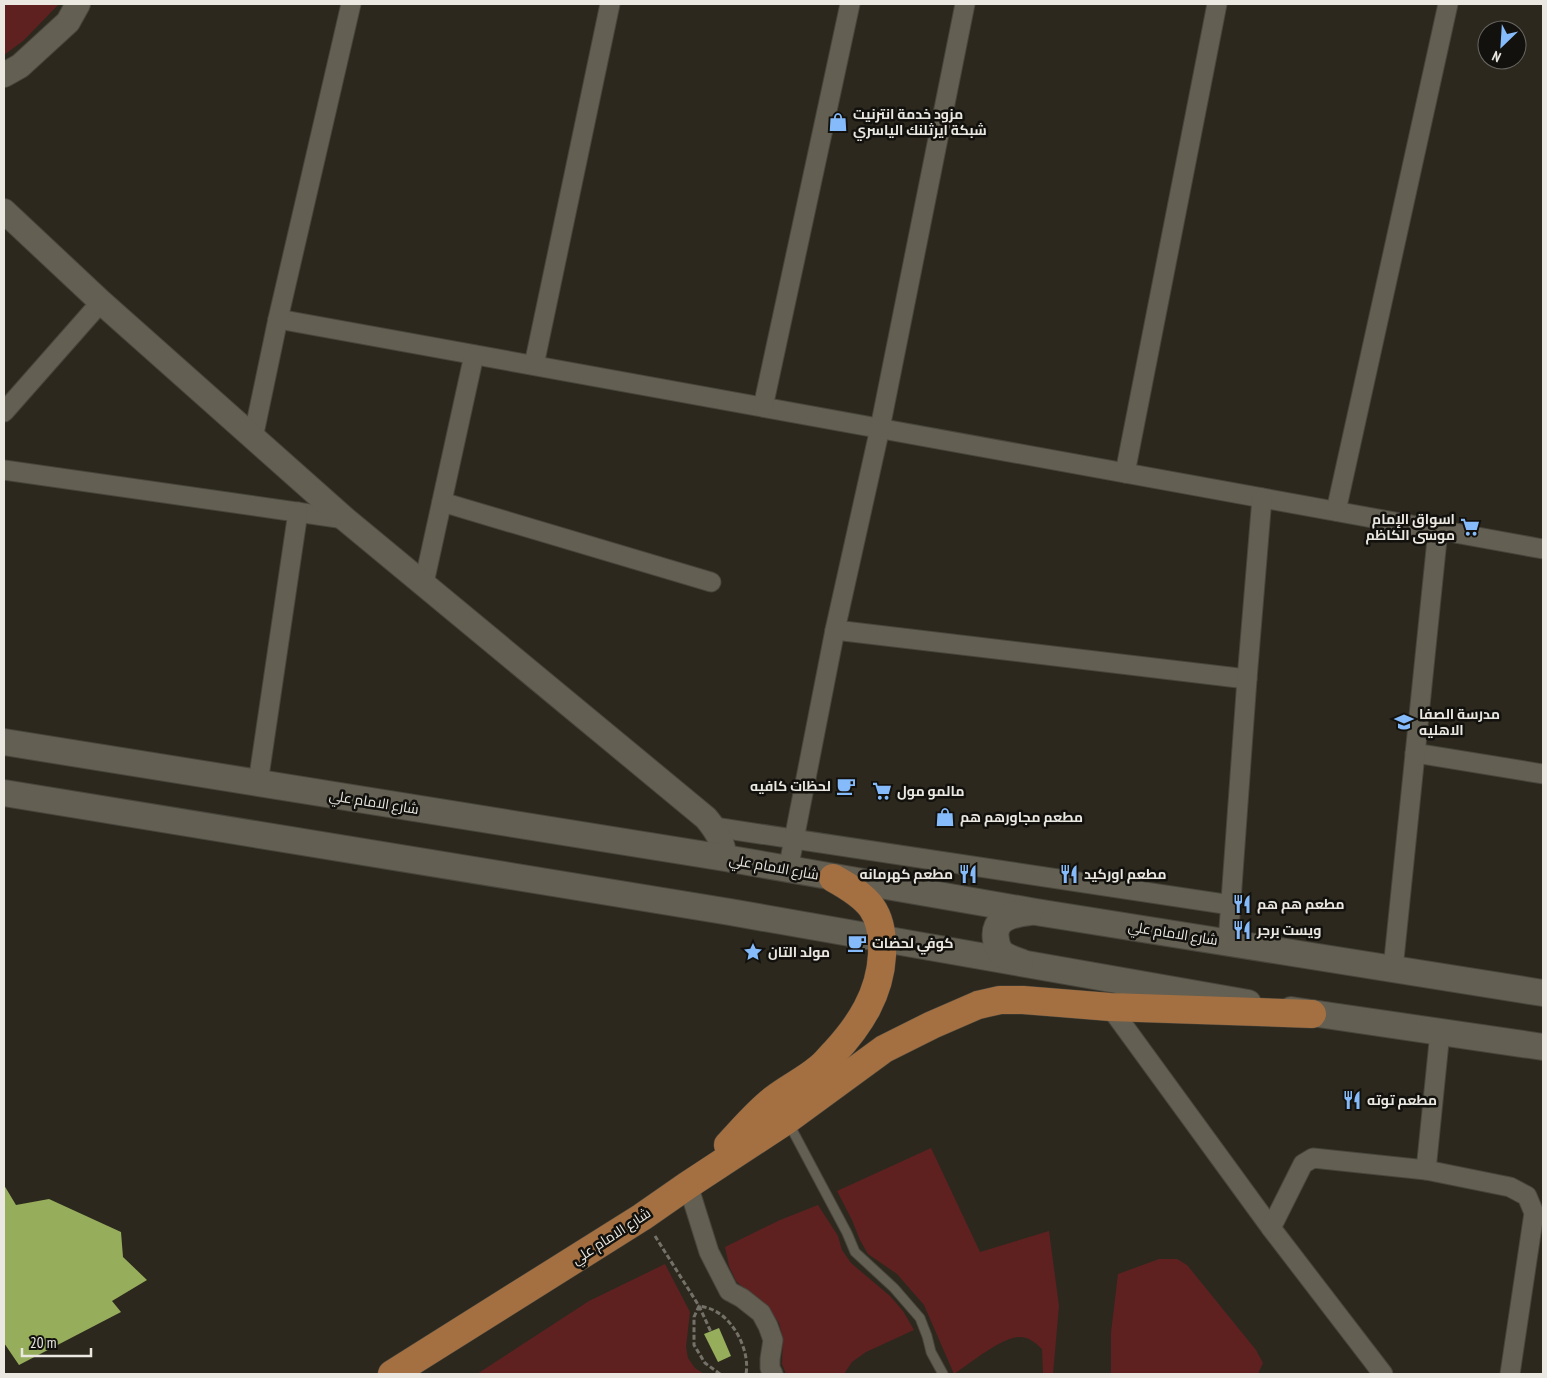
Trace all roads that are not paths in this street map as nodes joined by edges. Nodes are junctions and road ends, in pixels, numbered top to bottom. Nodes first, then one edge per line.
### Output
1 (78, 4) edge
2 (351, 4) edge
3 (610, 4) edge
4 (850, 4) edge
5 (965, 4) edge
6 (1217, 4) edge
7 (1448, 4) edge
8 (4, 75) edge
9 (4, 211) edge
10 (101, 302) junction
11 (278, 319) junction
12 (474, 355) junction
13 (534, 365) junction
14 (763, 407) junction
15 (4, 412) edge
16 (880, 428) junction
17 (253, 438) junction
18 (4, 470) edge
19 (1125, 473) junction
20 (1262, 498) junction
21 (442, 502) junction
22 (1336, 511) junction
23 (298, 512) junction
24 (345, 518) junction
25 (1438, 530) junction
26 (1543, 549) edge
27 (711, 582) dead end
28 (424, 583) junction
29 (835, 630) junction
30 (1247, 678) junction
31 (4, 742) edge
32 (1415, 754) junction
33 (1543, 774) edge
34 (258, 783) junction
35 (4, 793) edge
36 (714, 827) junction
37 (794, 839) junction
38 (725, 858) junction
39 (788, 870) junction
40 (833, 878) junction
41 (1231, 905) junction
42 (1036, 912) junction
43 (883, 938) junction
44 (1228, 942) junction
45 (1024, 964) junction
46 (1393, 969) junction
47 (1543, 993) edge
48 (1110, 1007) junction
49 (1312, 1014) junction
50 (1440, 1032) junction
51 (1543, 1047) edge
52 (787, 1120) junction
53 (1426, 1170) junction
54 (688, 1185) junction
55 (1271, 1228) junction
56 (392, 1374) edge
57 (773, 1374) edge
58 (943, 1374) edge
59 (1383, 1374) edge
60 (1510, 1374) edge

1 - 8 street
2 - 11 street
3 - 13 street
4 - 14 street
5 - 16 street
6 - 19 street
7 - 22 street
9 - 10 street
10 - 15 street
10 - 17 street
11 - 12 street
11 - 17 street
12 - 13 street
12 - 21 street
13 - 14 street
14 - 16 street
16 - 19 street
16 - 29 street
17 - 24 street
18 - 23 street
19 - 20 street
20 - 22 street
20 - 30 street
21 - 27 street
21 - 28 street
22 - 25 street
23 - 24 street
23 - 34 street
24 - 28 street
25 - 26 street
25 - 32 street
28 - 36 street
29 - 30 street
29 - 37 street
30 - 41 street
31 - 34 main road, شارع الامام علي
32 - 33 street
32 - 46 street
34 - 38 main road, شارع الامام علي
35 - 43 main road, شارع الامام علي
36 - 37 street
36 - 38 street
37 - 39 street
37 - 41 street
38 - 39 main road, شارع الامام علي
39 - 40 main road, شارع الامام علي
40 - 42 main road, شارع الامام علي
40 - 43 main road
41 - 44 street
42 - 44 main road, شارع الامام علي
42 - 45 main road
43 - 45 main road, شارع الامام علي
43 - 54 main road
44 - 46 main road, شارع الامام علي
45 - 49 main road, شارع الامام علي
46 - 47 main road, شارع الامام علي
48 - 49 main road, شارع الامام علي
48 - 52 main road, شارع الامام علي
48 - 55 street
49 - 50 main road, شارع الامام علي
50 - 51 main road, شارع الامام علي
50 - 53 street
52 - 54 main road, شارع الامام علي
52 - 58 lane
53 - 55 street
53 - 60 street
54 - 56 main road, شارع الامام علي
54 - 57 street
55 - 59 street

